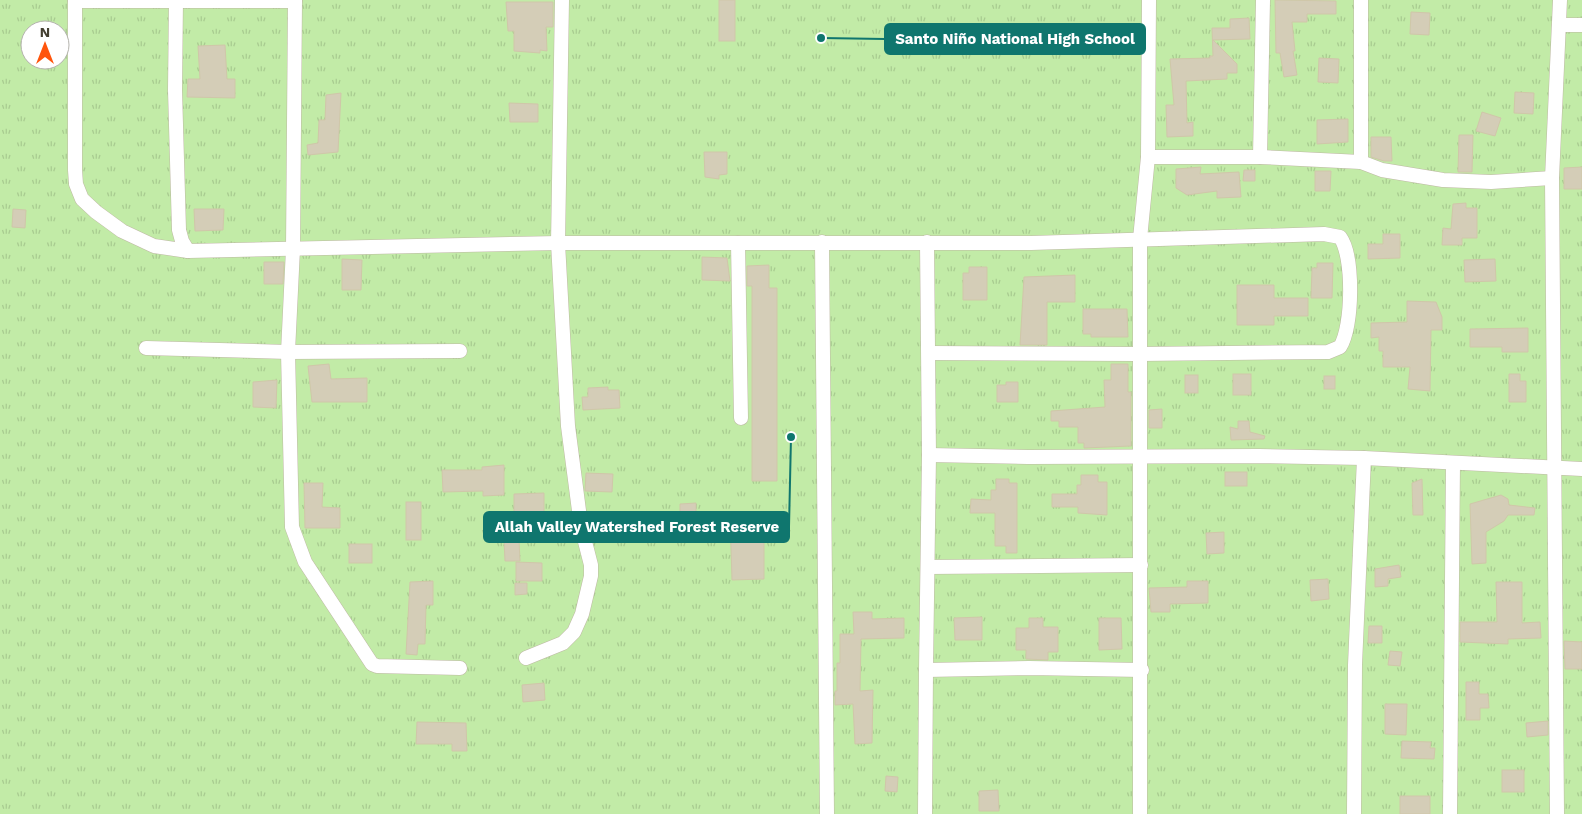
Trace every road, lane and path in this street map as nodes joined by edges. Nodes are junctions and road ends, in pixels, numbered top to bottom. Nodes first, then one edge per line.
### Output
1 (562, 0) edge
2 (1149, 0) edge
3 (1263, 0) edge
4 (1361, 0) edge
5 (1560, 0) edge
6 (76, 1) edge
7 (176, 1) edge
8 (295, 1) edge
9 (1559, 25) junction
10 (1582, 25) edge
11 (1148, 157) junction
12 (1260, 157) junction
13 (1361, 162) junction
14 (1552, 178) junction
15 (1140, 239) junction
16 (822, 242) junction
17 (928, 242) junction
18 (558, 243) junction
19 (738, 243) junction
20 (293, 249) junction
21 (188, 251) junction
22 (146, 348) dead end
23 (288, 352) junction
24 (460, 352) dead end
25 (929, 353) junction
26 (1140, 354) junction
27 (741, 418) dead end
28 (929, 455) junction
29 (1141, 457) junction
30 (1364, 458) junction
31 (1453, 463) junction
32 (1556, 468) junction
33 (1582, 469) edge
34 (1141, 565) junction
35 (928, 567) junction
36 (526, 658) dead end
37 (460, 668) dead end
38 (926, 670) junction
39 (1142, 670) junction
40 (827, 814) edge
41 (925, 814) edge
42 (1140, 814) edge
43 (1354, 814) edge
44 (1450, 814) edge
45 (1557, 814) edge

1 - 18 street
2 - 11 street
3 - 12 street
4 - 13 street
5 - 9 street
6 - 7 street
6 - 21 street
7 - 8 street
7 - 21 street
8 - 20 street
9 - 10 street
9 - 14 street
11 - 12 street
11 - 15 street
12 - 13 street
13 - 14 street
14 - 32 street
15 - 17 street
15 - 26 street
15 - 26 street
16 - 17 street
16 - 19 street
16 - 40 street
17 - 25 street
18 - 19 street
18 - 20 street
18 - 36 street
19 - 27 street
20 - 21 street
20 - 23 street
22 - 23 street
23 - 24 street
23 - 37 street
25 - 26 street
25 - 28 street
26 - 29 street
28 - 29 street
28 - 35 street
29 - 30 street
29 - 34 street
30 - 31 street
30 - 43 street
31 - 32 street
31 - 44 street
32 - 33 street
32 - 45 street
34 - 35 street
34 - 39 street
35 - 38 street
38 - 39 street
38 - 41 street
39 - 42 street

